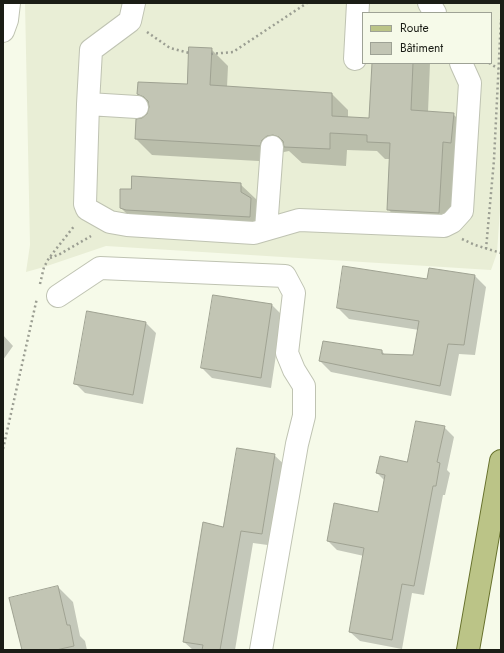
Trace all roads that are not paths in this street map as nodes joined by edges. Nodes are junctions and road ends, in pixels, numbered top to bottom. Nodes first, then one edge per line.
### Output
1 (9, 3) edge
2 (358, 3) edge
3 (429, 3) edge
4 (132, 12) edge
5 (434, 12) edge
6 (3, 32) edge
7 (355, 59) dead end
8 (461, 64) edge
9 (88, 104) junction
10 (137, 107) dead end
11 (272, 147) dead end
12 (266, 229) junction
13 (48, 293) road end
14 (501, 461) edge
15 (261, 650) edge
16 (468, 650) edge

1 - 6 lane
2 - 7 lane
3 - 5 lane
4 - 9 lane
8 - 12 lane
9 - 10 lane
9 - 12 lane
11 - 12 lane
13 - 15 lane
14 - 16 main road

